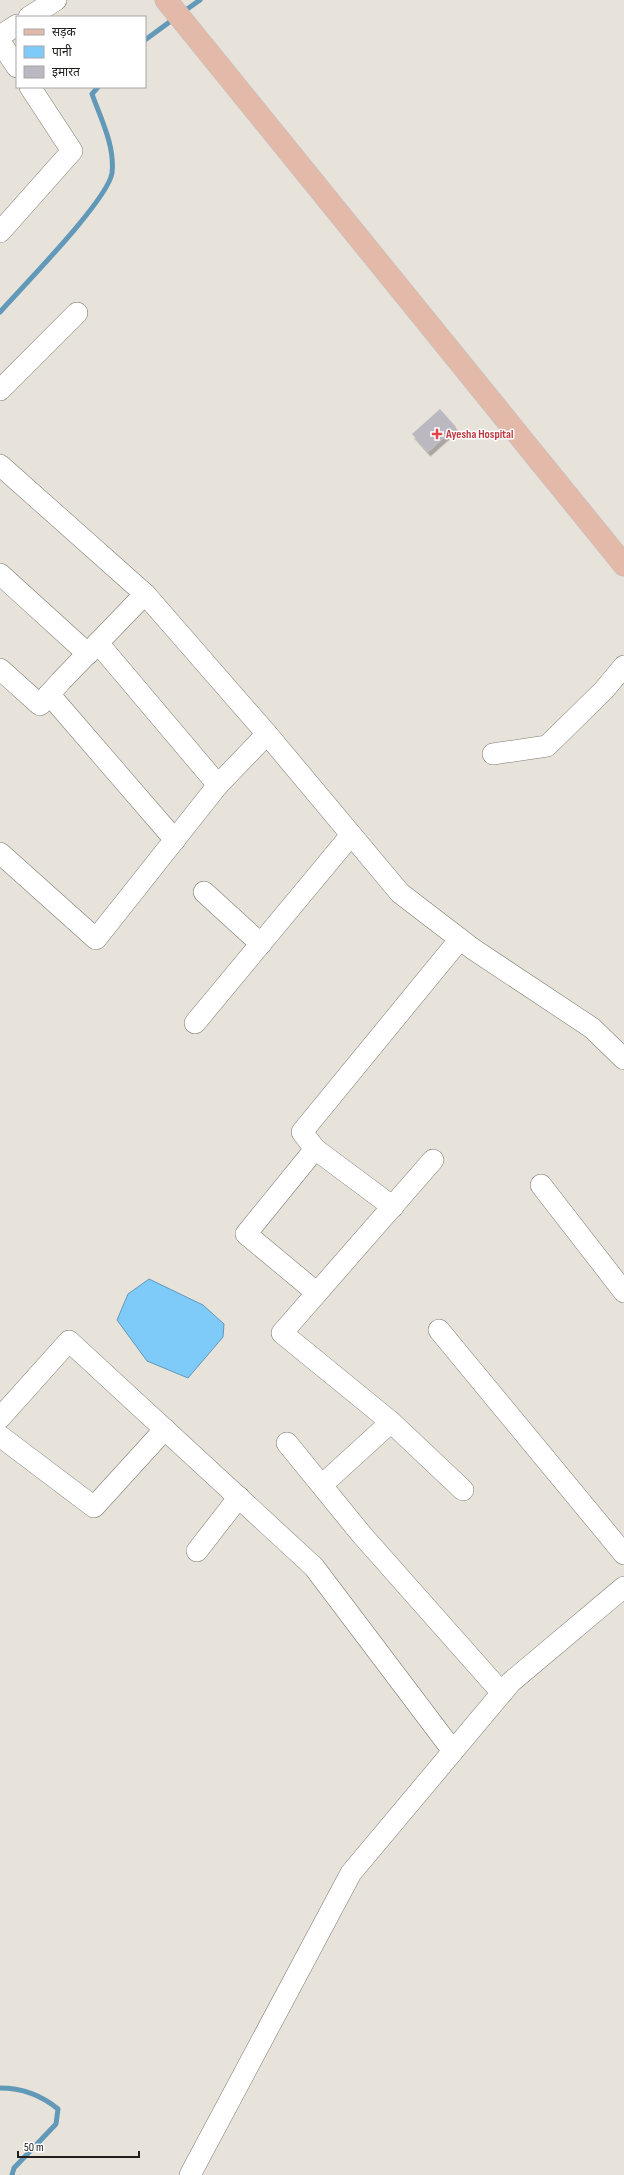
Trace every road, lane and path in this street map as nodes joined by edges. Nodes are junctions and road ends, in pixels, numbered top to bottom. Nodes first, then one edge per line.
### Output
1 (56, 0) edge
2 (166, 0) edge
3 (32, 16) edge
4 (16, 26) edge
5 (0, 36) edge
6 (0, 42) edge
7 (16, 66) edge
8 (31, 88) edge
9 (0, 232) edge
10 (76, 313) dead end
11 (0, 390) edge
12 (0, 466) edge
13 (624, 565) edge
14 (0, 574) edge
15 (145, 594) junction
16 (93, 649) junction
17 (624, 666) edge
18 (0, 669) edge
19 (49, 694) junction
20 (267, 734) junction
21 (493, 754) dead end
22 (218, 785) junction
23 (351, 835) junction
24 (175, 840) junction
25 (0, 853) edge
26 (204, 892) dead end
27 (460, 939) junction
28 (261, 944) junction
29 (196, 1023) dead end
30 (624, 1059) edge
31 (315, 1149) junction
32 (433, 1160) dead end
33 (541, 1185) dead end
34 (393, 1207) junction
35 (624, 1292) edge
36 (317, 1293) junction
37 (439, 1330) dead end
38 (0, 1418) edge
39 (391, 1422) junction
40 (165, 1429) junction
41 (0, 1436) edge
42 (286, 1443) dead end
43 (322, 1485) junction
44 (462, 1490) dead end
45 (239, 1497) junction
46 (197, 1551) dead end
47 (624, 1554) edge
48 (624, 1587) edge
49 (502, 1693) junction
50 (453, 1751) junction
51 (190, 2175) edge

1 - 3 street
2 - 13 main road
4 - 5 street
6 - 7 street
8 - 9 street
10 - 11 street
12 - 15 street
14 - 16 street
15 - 16 street
15 - 20 street
16 - 19 street
16 - 22 street
17 - 21 street
18 - 19 street
19 - 24 street
20 - 22 street
20 - 23 street
22 - 24 street
23 - 27 street
23 - 28 street
24 - 25 street
26 - 28 street
27 - 30 street
27 - 31 street
28 - 29 street
31 - 34 street
31 - 36 street
32 - 34 street
33 - 35 street
34 - 36 street
36 - 39 street
37 - 47 street
38 - 40 street
39 - 43 street
39 - 44 street
40 - 41 street
40 - 45 street
42 - 43 street
43 - 49 street
45 - 46 street
45 - 50 street
48 - 49 street
49 - 50 street
50 - 51 street

